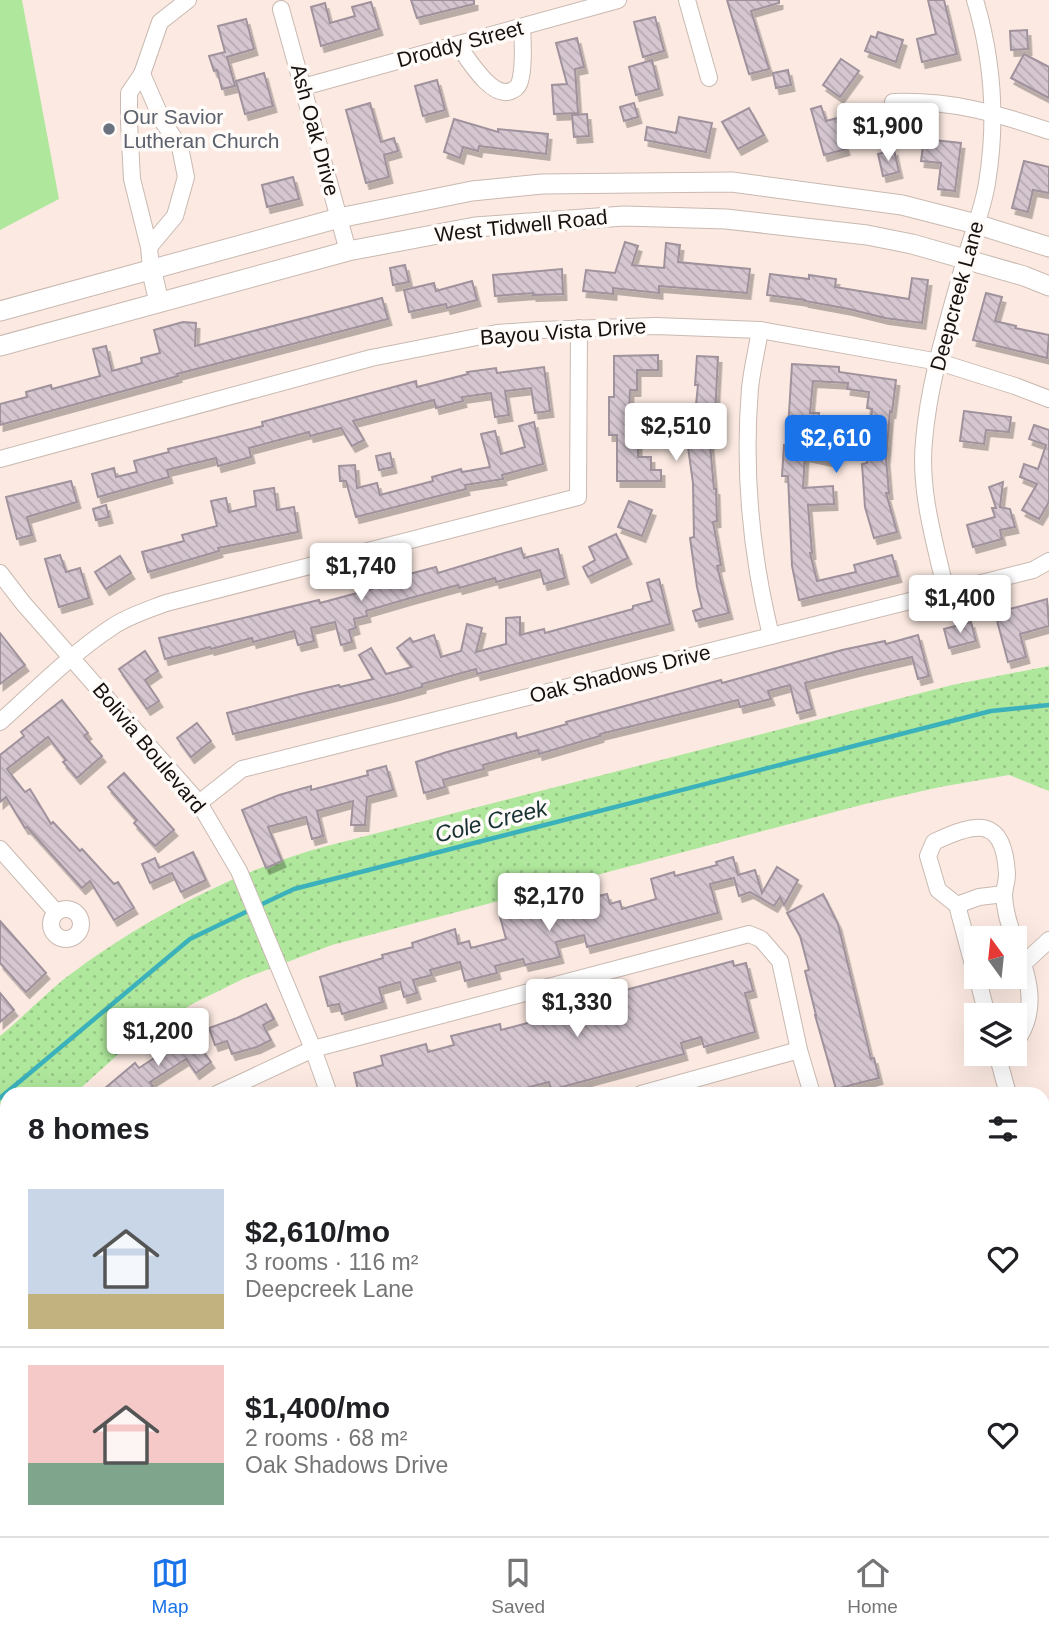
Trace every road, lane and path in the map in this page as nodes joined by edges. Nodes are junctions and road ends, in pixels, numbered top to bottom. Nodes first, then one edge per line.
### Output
1 (188, 0) edge
2 (618, 0) edge
3 (687, 0) edge
4 (975, 0) edge
5 (281, 9) dead end
6 (522, 27) junction
7 (458, 45) junction
8 (142, 74) junction
9 (709, 78) dead end
10 (303, 87) junction
11 (893, 102) dead end
12 (994, 112) junction
13 (129, 122) junction
14 (163, 122) junction
15 (1049, 131) edge
16 (623, 182) junction
17 (624, 216) junction
18 (339, 218) junction
19 (976, 224) junction
20 (149, 247) junction
21 (1049, 247) edge
22 (348, 251) junction
23 (965, 259) junction
24 (151, 268) junction
25 (1049, 286) edge
26 (159, 302) junction
27 (0, 311) edge
28 (579, 328) junction
29 (760, 330) junction
30 (0, 346) edge
31 (939, 362) junction
32 (1049, 399) edge
33 (0, 459) edge
34 (1049, 561) edge
35 (1, 573) edge
36 (946, 592) junction
37 (771, 636) junction
38 (73, 657) junction
39 (0, 722) edge
40 (199, 803) junction
41 (0, 849) edge
42 (1004, 894) junction
43 (957, 905) junction
44 (56, 912) dead end
45 (1010, 926) edge
46 (964, 931) edge
47 (1049, 940) edge
48 (1027, 960) edge
49 (1027, 981) edge
50 (1027, 1024) edge
51 (313, 1049) junction
52 (799, 1050) junction
53 (1003, 1066) edge
54 (232, 1087) edge
55 (327, 1087) edge
56 (665, 1087) edge
57 (811, 1087) edge
58 (1007, 1087) edge

1 - 8 street
2 - 6 street, Droddy Street
3 - 9 street
4 - 12 street, Deepcreek Lane
5 - 10 street, Ash Oak Drive
6 - 7 street, Droddy Street
6 - 7 street
7 - 10 street, Droddy Street
8 - 13 street
8 - 14 street
10 - 18 street, Ash Oak Drive
11 - 12 street
12 - 15 street
12 - 19 street, Deepcreek Lane
13 - 14 street
13 - 20 street
14 - 20 street
16 - 17 main road
16 - 18 main road, West Tidwell Road
16 - 19 main road, West Tidwell Road
17 - 22 main road, West Tidwell Road
17 - 23 main road, West Tidwell Road
18 - 22 street, Ash Oak Drive
18 - 24 main road, West Tidwell Road
19 - 21 main road, West Tidwell Road
19 - 23 street, Deepcreek Lane
20 - 24 street
22 - 26 main road, West Tidwell Road
23 - 25 main road, West Tidwell Road
23 - 31 street, Deepcreek Lane
24 - 26 main road
24 - 27 main road, West Tidwell Road
26 - 30 main road, West Tidwell Road
28 - 29 street, Bayou Vista Drive
28 - 33 street, Bayou Vista Drive
28 - 38 street
29 - 31 street, Bayou Vista Drive
29 - 37 street
31 - 32 street, Bayou Vista Drive
31 - 36 street, Deepcreek Lane
34 - 36 street, Oak Shadows Drive
35 - 38 street, Bolivia Boulevard
36 - 37 street, Oak Shadows Drive
37 - 40 street, Oak Shadows Drive
38 - 39 street
38 - 40 street, Bolivia Boulevard
40 - 51 street, Bolivia Boulevard
41 - 44 street
42 - 43 street
42 - 43 street
42 - 45 street
43 - 46 street
47 - 48 street
49 - 50 street
51 - 52 street
51 - 54 street
51 - 55 street, Bolivia Boulevard
52 - 56 street
52 - 57 street
53 - 58 street

